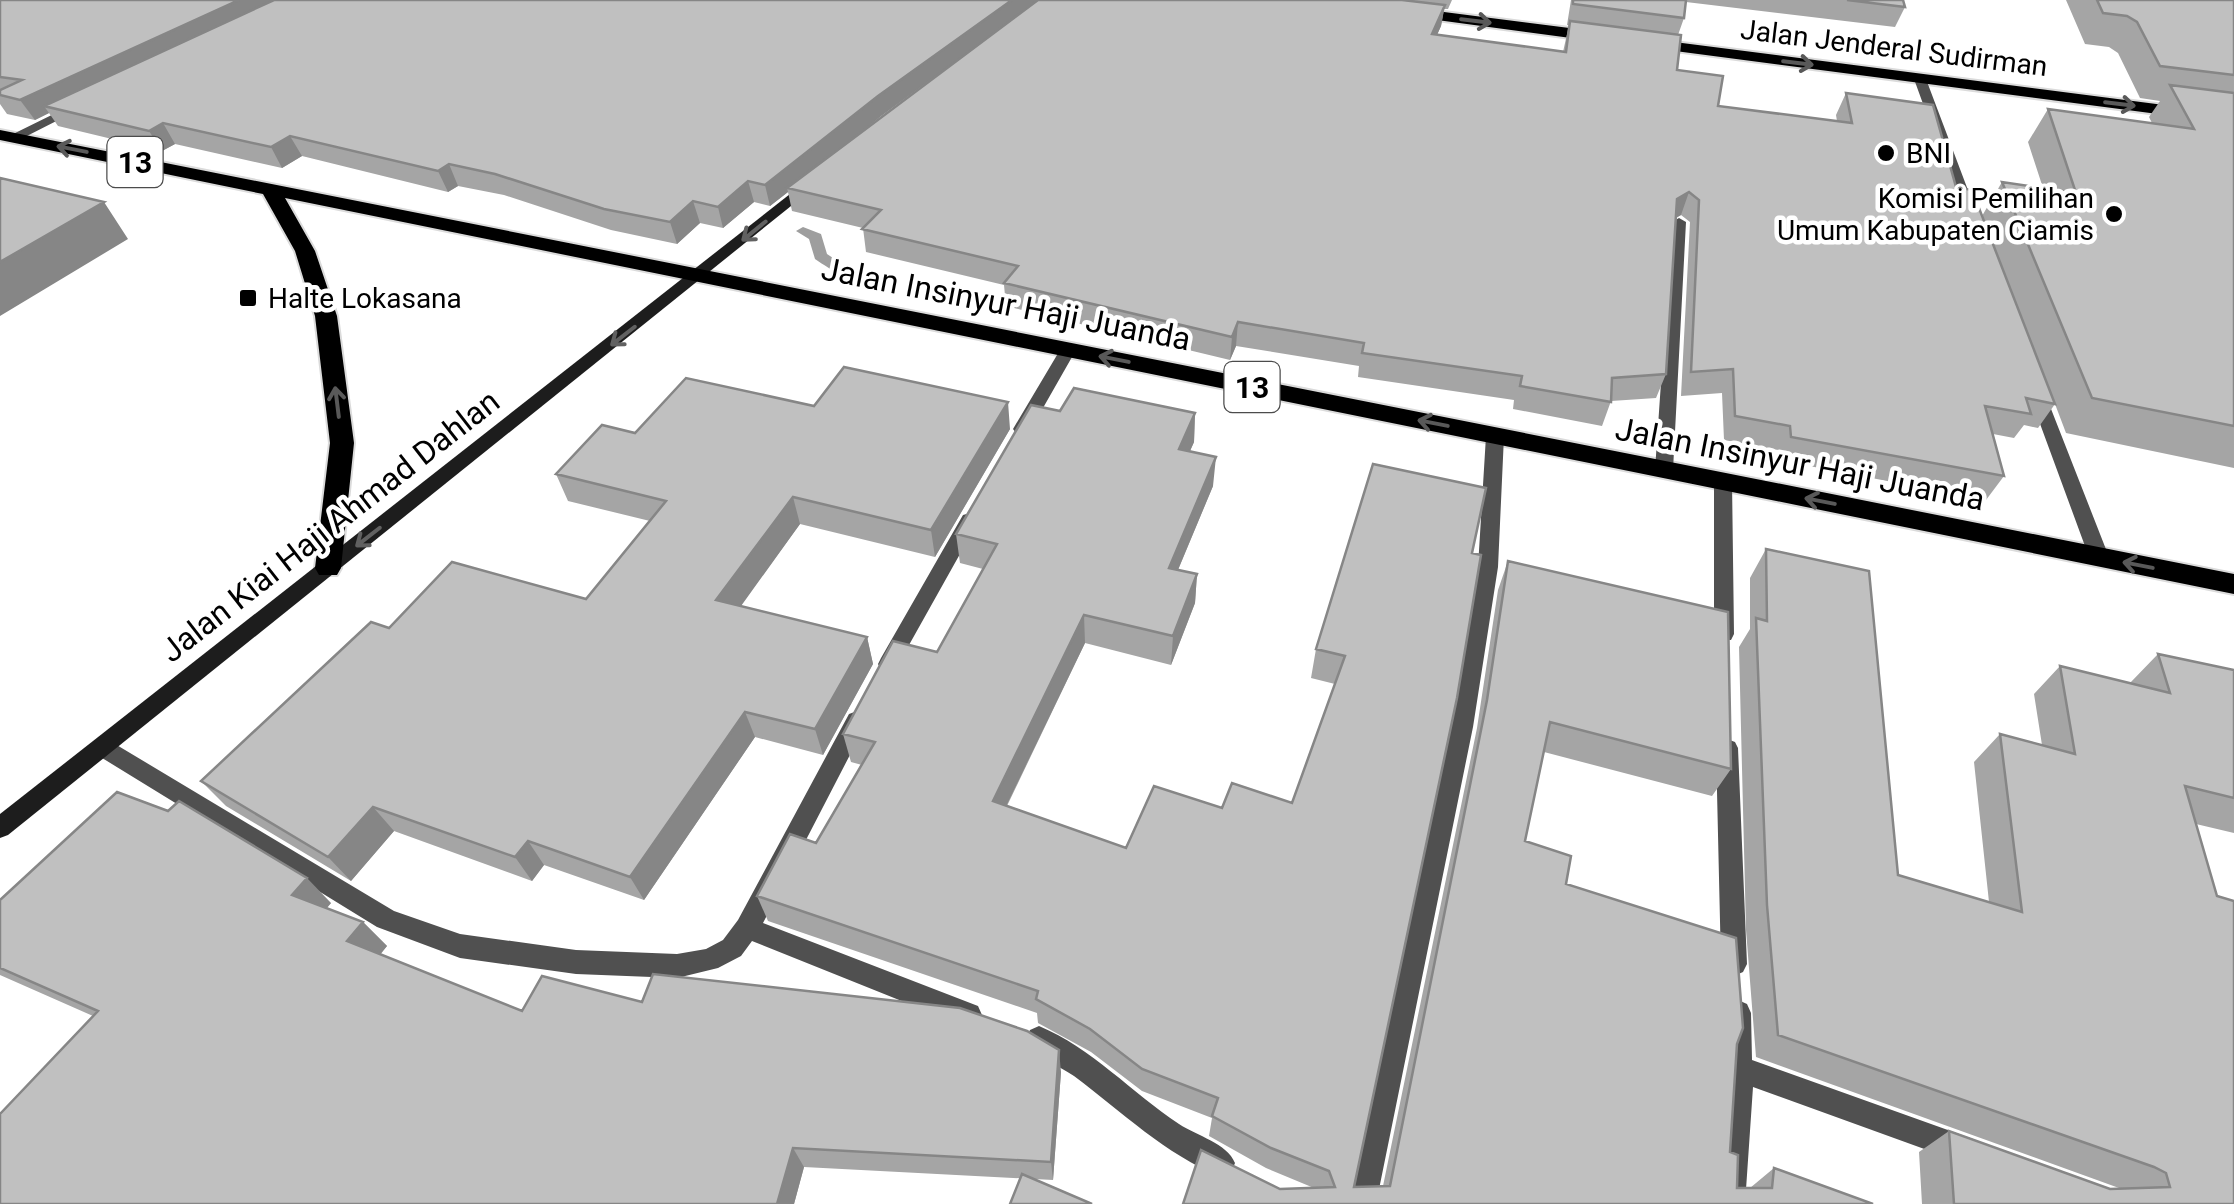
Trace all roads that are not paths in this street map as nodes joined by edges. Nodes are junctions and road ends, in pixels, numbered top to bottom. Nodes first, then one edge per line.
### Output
1 (1388, 10) edge
2 (1920, 78) junction
3 (85, 104) edge
4 (2234, 119) edge
5 (6, 136) edge
6 (828, 170) edge
7 (270, 190) junction
8 (1679, 222) edge
9 (1975, 226) edge
10 (700, 276) junction
11 (1068, 350) junction
12 (2030, 373) edge
13 (1495, 436) junction
14 (1011, 449) edge
15 (1664, 470) junction
16 (1723, 482) junction
17 (982, 498) edge
18 (2099, 557) junction
19 (328, 568) junction
20 (2234, 584) edge
21 (1725, 650) edge
22 (1726, 728) edge
23 (102, 747) junction
24 (0, 828) edge
25 (747, 928) junction
26 (986, 1021) edge
27 (1022, 1033) edge
28 (1739, 1068) junction
29 (1983, 1156) edge
30 (1238, 1172) edge
31 (1362, 1204) edge
32 (1731, 1204) edge

1 -> 2 highway, Jalan Jenderal Sudirman
2 -> 4 highway, Jalan Jenderal Sudirman
2 - 9 street
3 - 5 street
7 -> 5 highway, Jalan Insinyur Haji Juanda / 13
6 -> 10 main road, Jalan Kiai Haji Ahmad Dahlan
7 - 10 highway, Jalan Insinyur Haji Juanda / 13
19 -> 7 highway
8 - 15 street
10 - 11 highway, Jalan Insinyur Haji Juanda / 13
10 -> 19 main road, Jalan Kiai Haji Ahmad Dahlan
13 -> 11 highway, Jalan Insinyur Haji Juanda / 13
11 - 14 street
12 - 18 street
13 - 15 highway, Jalan Insinyur Haji Juanda / 13
13 - 31 street
15 - 16 highway, Jalan Insinyur Haji Juanda / 13
18 -> 16 highway, Jalan Insinyur Haji Juanda / 13
16 - 21 street
17 - 25 street
20 -> 18 highway, Jalan Insinyur Haji Juanda / 13
19 - 23 main road, Jalan Kiai Haji Ahmad Dahlan
22 - 28 street
23 - 24 main road, Jalan Kiai Haji Ahmad Dahlan
23 - 25 street
25 - 26 street
27 - 30 street
28 - 29 street
28 - 32 street

